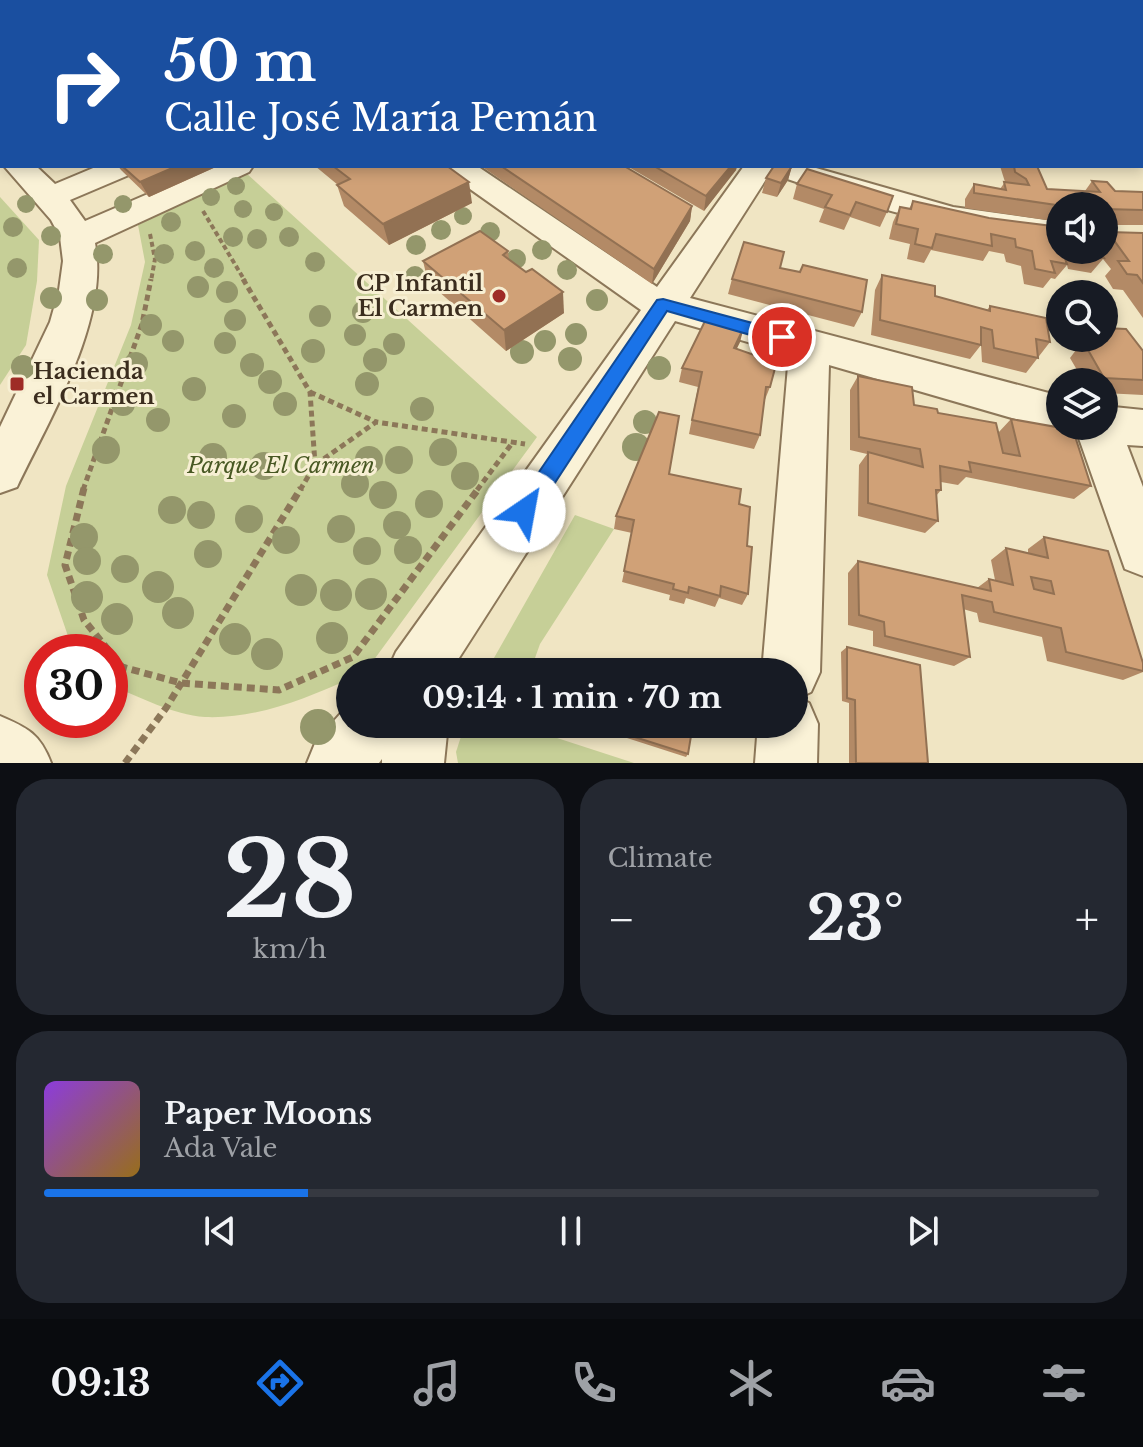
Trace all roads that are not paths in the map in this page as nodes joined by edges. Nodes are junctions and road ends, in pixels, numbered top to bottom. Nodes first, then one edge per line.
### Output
1 (21, 168) edge
2 (120, 168) edge
3 (234, 168) edge
4 (460, 168) edge
5 (757, 168) edge
6 (785, 168) edge
7 (50, 197) junction
8 (1046, 231) edge
9 (77, 238) junction
10 (663, 304) junction
11 (810, 345) junction
12 (1046, 410) edge
13 (1118, 425) edge
14 (1143, 428) edge
15 (1102, 440) edge
16 (0, 473) edge
17 (1143, 552) edge
18 (430, 658) edge
19 (792, 658) edge
20 (360, 738) edge
21 (416, 738) edge
22 (787, 738) edge
23 (0, 747) edge
24 (20, 763) edge
25 (338, 763) edge
26 (413, 763) edge
27 (786, 763) edge

1 - 7 street
2 - 7 street
3 - 9 street
4 - 10 street
5 - 10 street
6 - 8 street
7 - 9 street
9 - 16 street
10 - 11 street
10 - 18 street
11 - 12 street
11 - 19 street
13 - 14 street
15 - 17 street
20 - 25 street
21 - 26 street
22 - 27 street
23 - 24 street

